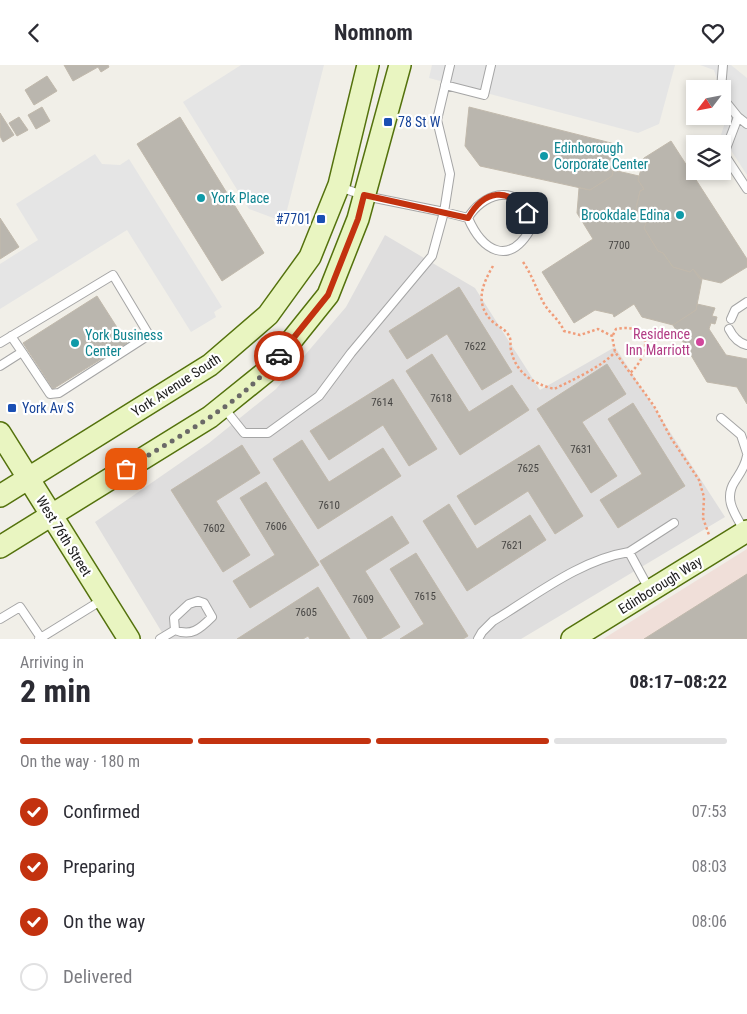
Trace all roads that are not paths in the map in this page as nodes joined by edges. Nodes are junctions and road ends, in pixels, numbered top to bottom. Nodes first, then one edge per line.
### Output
1 (368, 65) edge
2 (400, 65) edge
3 (450, 65) edge
4 (491, 65) edge
5 (723, 65) edge
6 (722, 80) edge
7 (445, 85) junction
8 (731, 108) edge
9 (738, 117) junction
10 (747, 124) edge
11 (339, 187) junction
12 (747, 189) edge
13 (364, 195) junction
14 (444, 212) junction
15 (468, 218) junction
16 (747, 302) edge
17 (731, 319) dead end
18 (729, 329) dead end
19 (12, 336) junction
20 (0, 343) edge
21 (747, 345) edge
22 (22, 352) junction
23 (0, 366) edge
24 (223, 407) junction
25 (721, 418) dead end
26 (0, 433) edge
27 (747, 455) edge
28 (28, 478) junction
29 (0, 496) edge
30 (52, 515) junction
31 (674, 523) dead end
32 (746, 531) edge
33 (0, 547) edge
34 (629, 552) junction
35 (650, 591) junction
36 (104, 599) junction
37 (0, 619) edge
38 (175, 630) junction
39 (40, 639) edge
40 (128, 639) edge
41 (160, 639) edge
42 (478, 639) edge
43 (572, 639) edge

1 - 11 street, York Avenue South
2 - 13 street
3 - 7 lane
4 - 7 lane
5 - 6 lane
7 - 14 lane
8 - 9 lane
9 - 10 lane
9 - 12 lane
11 - 13 lane
11 - 28 street, York Avenue South
13 - 14 lane
13 - 24 street
14 - 15 lane
14 - 24 lane
15 - 15 lane
16 - 17 lane
18 - 21 lane
19 - 20 lane
19 - 22 lane
19 - 22 lane
22 - 23 lane
24 - 30 street
25 - 27 lane
26 - 28 street, West 76th Street
27 - 32 lane
28 - 29 street, York Avenue South
28 - 30 street, West 76th Street
30 - 33 street
30 - 36 street, West 76th Street
31 - 34 lane
32 - 35 street, Edinborough Way
34 - 35 lane
34 - 42 lane
35 - 43 street, Edinborough Way
36 - 39 lane
36 - 40 street, West 76th Street
37 - 39 lane
38 - 38 lane
38 - 41 lane

